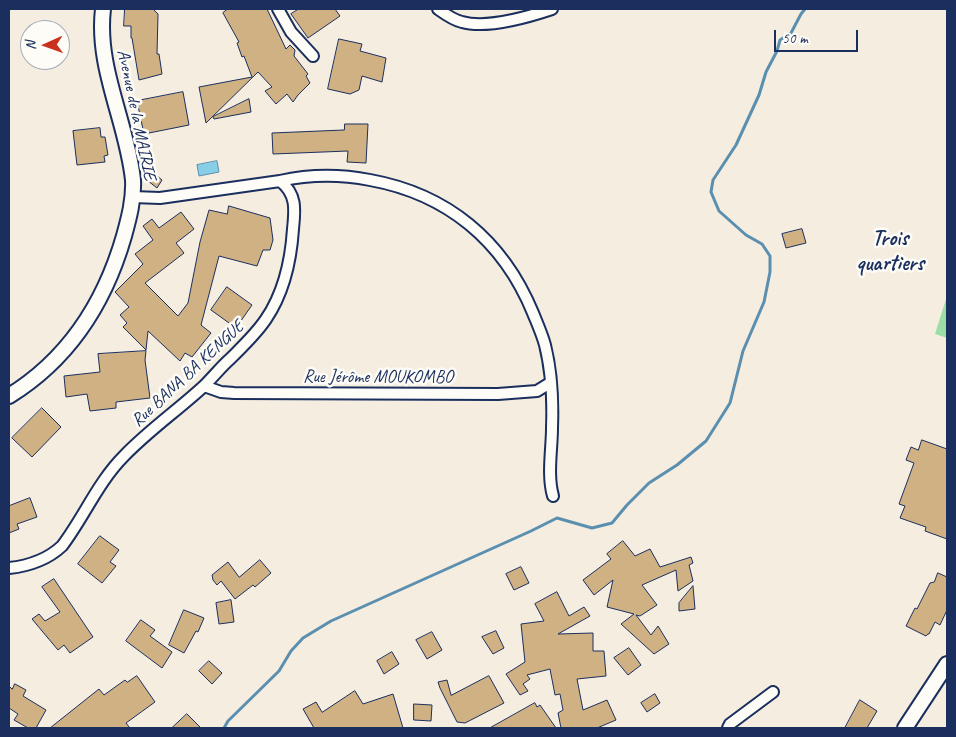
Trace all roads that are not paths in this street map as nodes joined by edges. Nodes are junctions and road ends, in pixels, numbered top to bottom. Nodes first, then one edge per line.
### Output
1 (103, 9) edge
2 (278, 9) edge
3 (438, 9) edge
4 (552, 9) edge
5 (313, 56) dead end
6 (280, 181) junction
7 (133, 197) junction
8 (550, 383) junction
9 (204, 386) junction
10 (9, 396) edge
11 (553, 496) dead end
12 (9, 568) edge
13 (947, 664) edge
14 (773, 692) dead end
15 (728, 728) edge
16 (905, 728) edge

1 - 7 main road, Avenue de la MAIRIE
2 - 5 street
3 - 4 street
6 - 7 street
6 - 8 street
6 - 9 street, Rue BANA BA KENGUE
7 - 10 main road, Avenue de la MAIRIE
8 - 9 street, Rue Jérôme MOUKOMBO
8 - 11 street
9 - 12 street, Rue BANA BA KENGUE
13 - 16 main road
14 - 15 street

